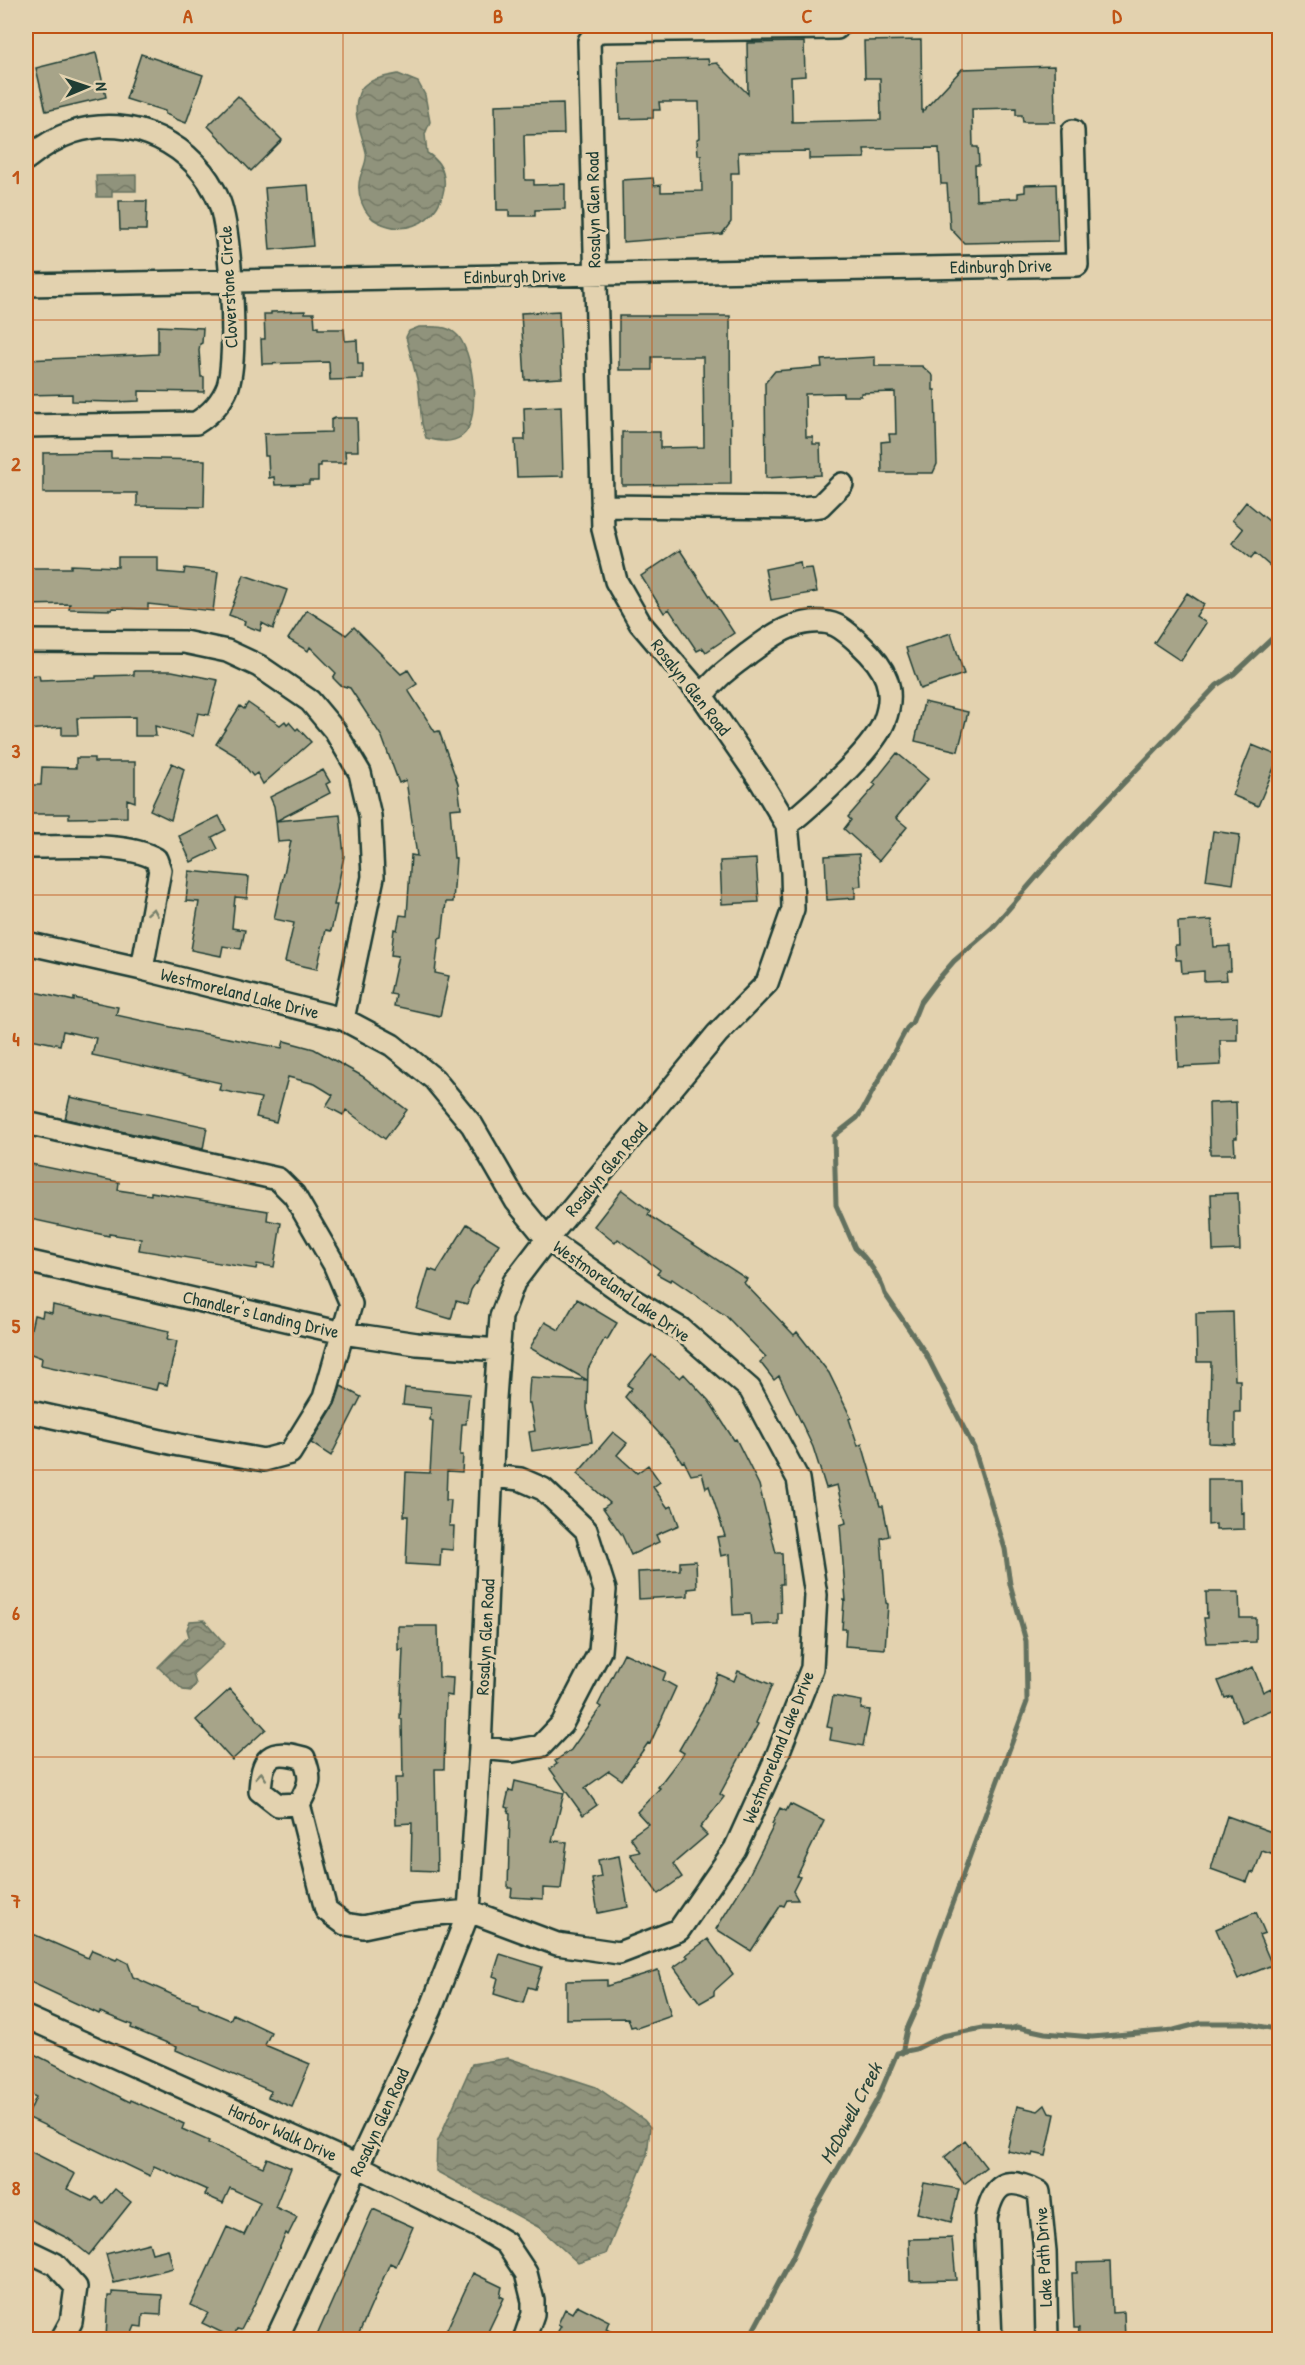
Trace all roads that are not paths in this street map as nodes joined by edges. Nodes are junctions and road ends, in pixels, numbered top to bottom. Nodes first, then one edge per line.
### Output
1 (837, 28) dead end
2 (1073, 131) dead end
3 (26, 159) edge
4 (595, 274) junction
5 (230, 282) junction
6 (26, 285) edge
7 (26, 426) edge
8 (842, 484) dead end
9 (602, 506) junction
10 (26, 641) edge
11 (702, 696) junction
12 (787, 825) junction
13 (26, 847) edge
14 (26, 943) edge
15 (142, 969) junction
16 (343, 1019) junction
17 (26, 1123) edge
18 (547, 1239) junction
19 (26, 1261) edge
20 (343, 1333) junction
21 (499, 1350) junction
22 (26, 1411) edge
23 (492, 1476) junction
24 (480, 1748) junction
25 (299, 1804) dead end
26 (470, 1911) junction
27 (26, 2017) edge
28 (358, 2166) junction
29 (26, 2250) edge
30 (61, 2340) edge
31 (276, 2340) edge
32 (524, 2340) edge
33 (991, 2340) edge
34 (1047, 2340) edge

1 - 4 street, Rosalyn Glen Road
2 - 4 street, Edinburgh Drive
3 - 5 street, Cloverstone Circle
4 - 5 street, Edinburgh Drive
4 - 9 street, Rosalyn Glen Road
5 - 6 street, Edinburgh Drive
5 - 7 street, Cloverstone Circle
8 - 9 street
9 - 11 street, Rosalyn Glen Road
10 - 16 street
11 - 12 street, Rosalyn Glen Road
11 - 12 street
12 - 18 street, Rosalyn Glen Road
15 -> 13 street
14 - 15 street, Westmoreland Lake Drive
15 - 16 street, Westmoreland Lake Drive
16 - 18 street, Westmoreland Lake Drive
17 - 20 street
18 - 21 street, Rosalyn Glen Road
18 - 26 street, Westmoreland Lake Drive
19 - 20 street, Chandler's Landing Drive
20 - 21 street, Chandler's Landing Drive
20 - 22 street
21 - 23 street, Rosalyn Glen Road
23 - 24 street, Rosalyn Glen Road
23 - 24 street
24 - 26 street, Rosalyn Glen Road
25 - 26 street, Westmoreland Lake Drive
26 - 28 street, Rosalyn Glen Road
27 - 28 street, Harbor Walk Drive
28 - 31 street, Rosalyn Glen Road
28 - 32 street, Harbor Walk Drive
29 - 30 street
33 - 34 street, Lake Path Drive

